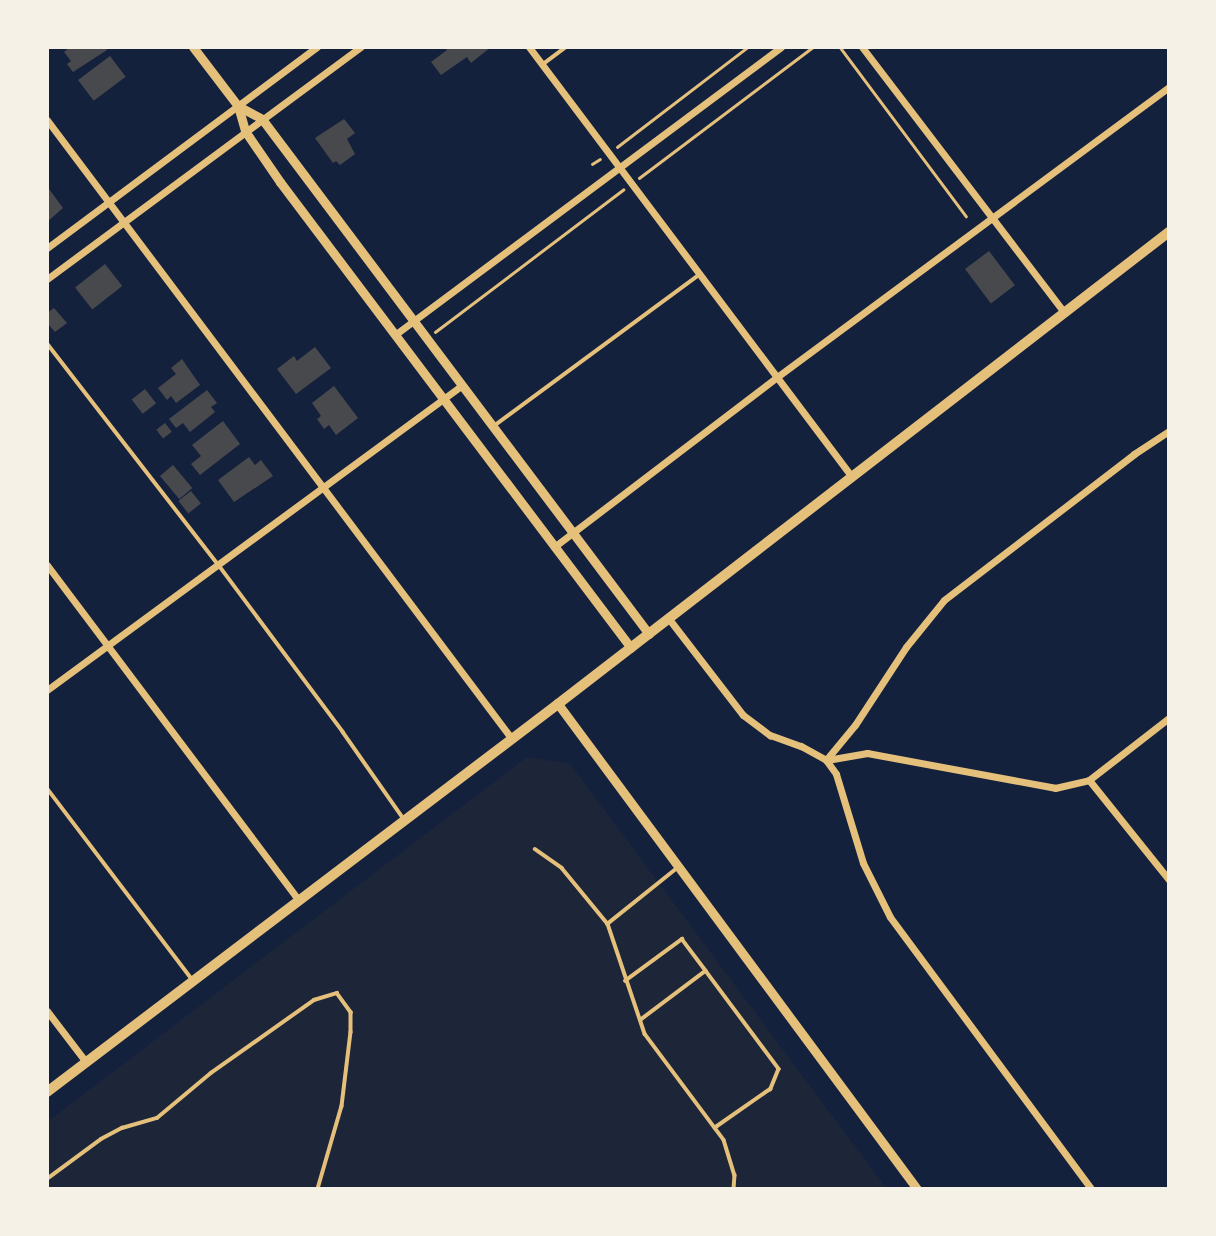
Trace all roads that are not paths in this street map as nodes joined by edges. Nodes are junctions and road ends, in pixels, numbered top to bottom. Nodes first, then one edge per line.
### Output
1 (193, 47) edge
2 (317, 47) edge
3 (360, 47) edge
4 (529, 47) edge
5 (566, 47) edge
6 (781, 47) edge
7 (862, 47) edge
8 (542, 65) junction
9 (1169, 87) edge
10 (237, 106) junction
11 (262, 119) junction
12 (47, 120) edge
13 (245, 131) junction
14 (620, 168) junction
15 (109, 202) junction
16 (994, 219) junction
17 (125, 223) junction
18 (1169, 232) edge
19 (47, 248) edge
20 (701, 274) junction
21 (47, 279) edge
22 (1064, 312) junction
23 (412, 322) junction
24 (396, 334) junction
25 (47, 343) edge
26 (777, 377) junction
27 (461, 386) junction
28 (444, 399) junction
29 (493, 427) junction
30 (1169, 431) edge
31 (852, 477) junction
32 (323, 487) junction
33 (575, 533) junction
34 (554, 547) junction
35 (218, 564) junction
36 (47, 565) edge
37 (669, 619) junction
38 (649, 634) junction
39 (107, 646) junction
40 (631, 648) junction
41 (47, 690) edge
42 (558, 704) junction
43 (1169, 718) edge
44 (512, 739) junction
45 (826, 760) junction
46 (1089, 780) junction
47 (47, 788) edge
48 (405, 820) junction
49 (535, 849) dead end
50 (678, 868) junction
51 (1169, 880) edge
52 (299, 901) junction
53 (608, 924) junction
54 (706, 971) junction
55 (193, 981) junction
56 (625, 981) junction
57 (47, 1011) edge
58 (641, 1020) junction
59 (86, 1062) junction
60 (47, 1092) edge
61 (715, 1128) junction
62 (47, 1179) edge
63 (318, 1189) edge
64 (734, 1189) edge
65 (918, 1189) edge
66 (1091, 1189) edge

1 - 10 street
2 - 10 street
3 - 11 street
4 - 8 street
5 - 8 lane
6 - 14 street
7 - 16 street
8 - 14 street
9 - 16 street
10 - 11 street
10 - 13 street
10 - 15 street
11 - 13 street
11 - 23 street
12 - 15 street
13 - 17 street
13 - 24 street
14 - 20 street
14 - 23 street
15 - 17 street
15 - 19 street
16 - 22 street
16 - 26 street
17 - 21 street
17 - 32 street
18 - 22 main road
20 - 26 street
20 - 29 lane
22 - 31 main road
23 - 24 street
23 - 27 street
24 - 28 street
25 - 35 lane
26 - 31 street
26 - 33 street
27 - 28 street
27 - 29 street
28 - 32 street
28 - 34 street
29 - 33 street
30 - 45 street
31 - 37 main road
32 - 35 street
32 - 44 street
33 - 34 street
33 - 38 street
34 - 40 street
35 - 39 street
35 - 48 lane
36 - 39 street
37 - 38 main road
37 - 45 street
38 - 40 main road
39 - 41 street
39 - 52 street
40 - 42 main road
42 - 44 main road
42 - 50 street
43 - 46 street
44 - 48 main road
45 - 46 street
45 - 66 street
46 - 51 street
47 - 55 lane
48 - 52 main road
49 - 53 lane
50 - 53 lane
50 - 65 street
52 - 55 main road
53 - 56 lane
54 - 56 lane
54 - 58 lane
54 - 61 lane
55 - 59 main road
56 - 58 lane
57 - 59 street
58 - 61 lane
59 - 60 main road
61 - 64 lane
62 - 63 lane

